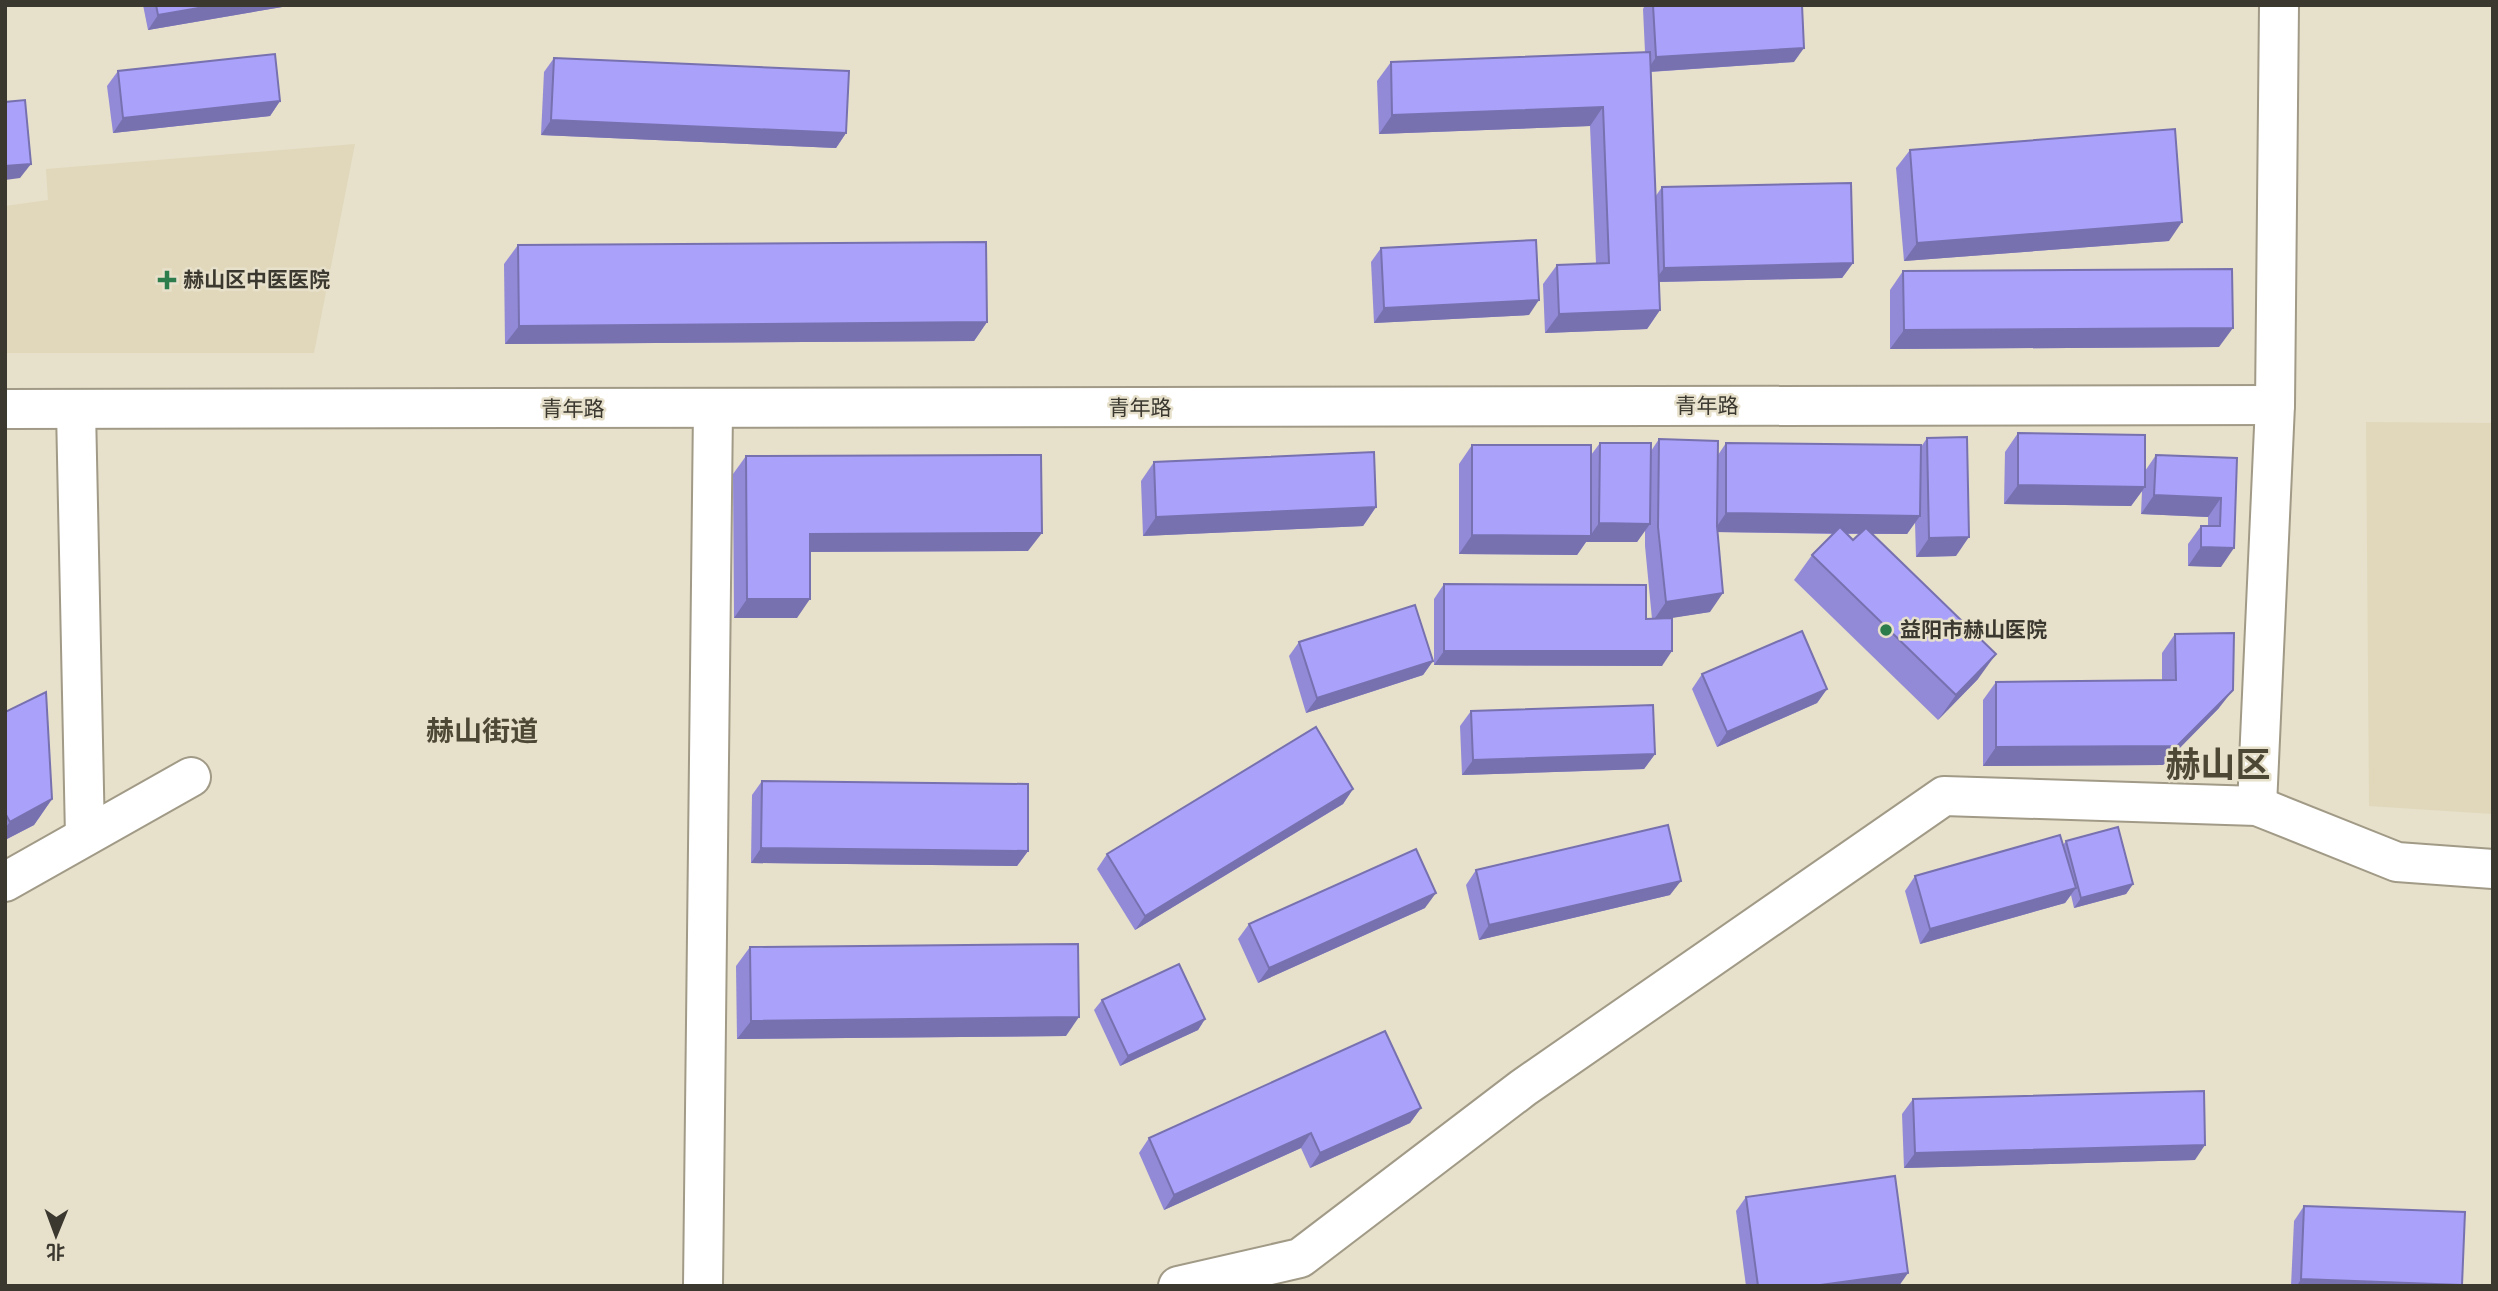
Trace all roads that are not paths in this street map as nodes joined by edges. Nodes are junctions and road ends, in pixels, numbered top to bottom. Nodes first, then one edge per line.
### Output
1 (2279, 5) edge
2 (2275, 405) junction
3 (5, 409) edge
4 (713, 409) junction
5 (76, 410) junction
6 (191, 777) dead end
7 (2257, 806) junction
8 (85, 836) junction
9 (2493, 869) edge
10 (5, 882) edge
11 (1309, 1272) edge
12 (703, 1286) edge
13 (1178, 1286) edge

1 - 2 street
2 - 4 street, 青年路
2 - 7 street
3 - 5 street, 青年路
4 - 5 street, 青年路
4 - 12 street
5 - 8 street
6 - 8 street
7 - 9 street
7 - 11 street
8 - 10 street
11 - 13 street

